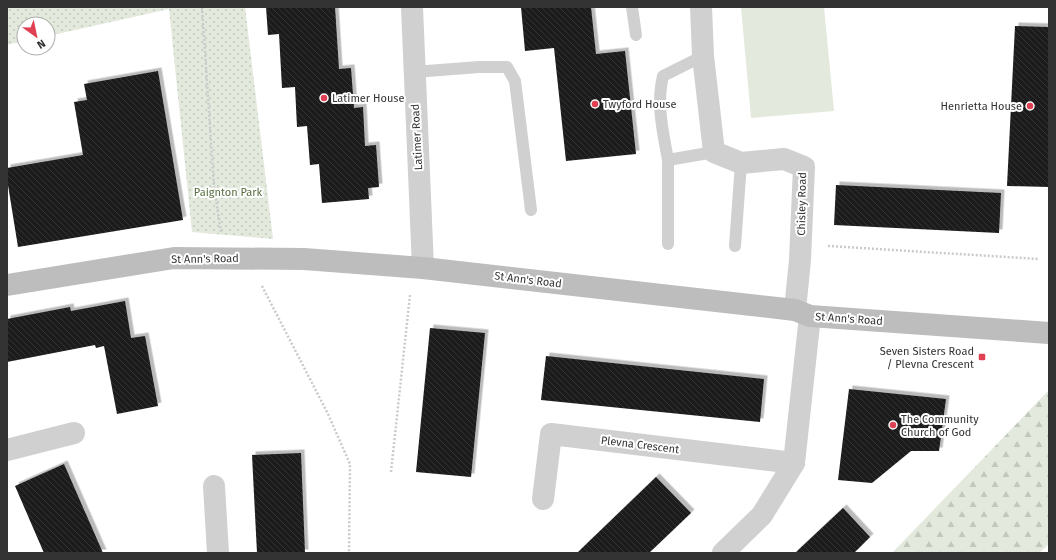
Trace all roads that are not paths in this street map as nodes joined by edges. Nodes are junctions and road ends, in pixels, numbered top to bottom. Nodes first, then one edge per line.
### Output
1 (412, 7) edge
2 (632, 7) edge
3 (701, 7) edge
4 (636, 36) dead end
5 (703, 56) junction
6 (414, 72) junction
7 (714, 152) junction
8 (668, 160) junction
9 (741, 163) junction
10 (531, 210) dead end
11 (668, 244) dead end
12 (735, 246) dead end
13 (418, 267) junction
14 (7, 285) edge
15 (802, 313) junction
16 (1049, 333) edge
17 (74, 433) dead end
18 (7, 450) edge
19 (794, 463) junction
20 (214, 486) dead end
21 (543, 499) dead end
22 (218, 553) edge
23 (723, 553) edge

1 - 6 street, Latimer Road
2 - 4 lane
3 - 5 street
5 - 7 street
5 - 8 lane
6 - 10 lane
6 - 13 street, Latimer Road
7 - 8 lane
7 - 9 street, Chisley Road
8 - 11 lane
9 - 12 lane
9 - 15 street, Chisley Road
13 - 14 main road, St Ann's Road
13 - 15 main road, St Ann's Road
15 - 16 main road, St Ann's Road
15 - 19 street
17 - 18 street
19 - 21 street, Plevna Crescent
19 - 23 street
20 - 22 street

